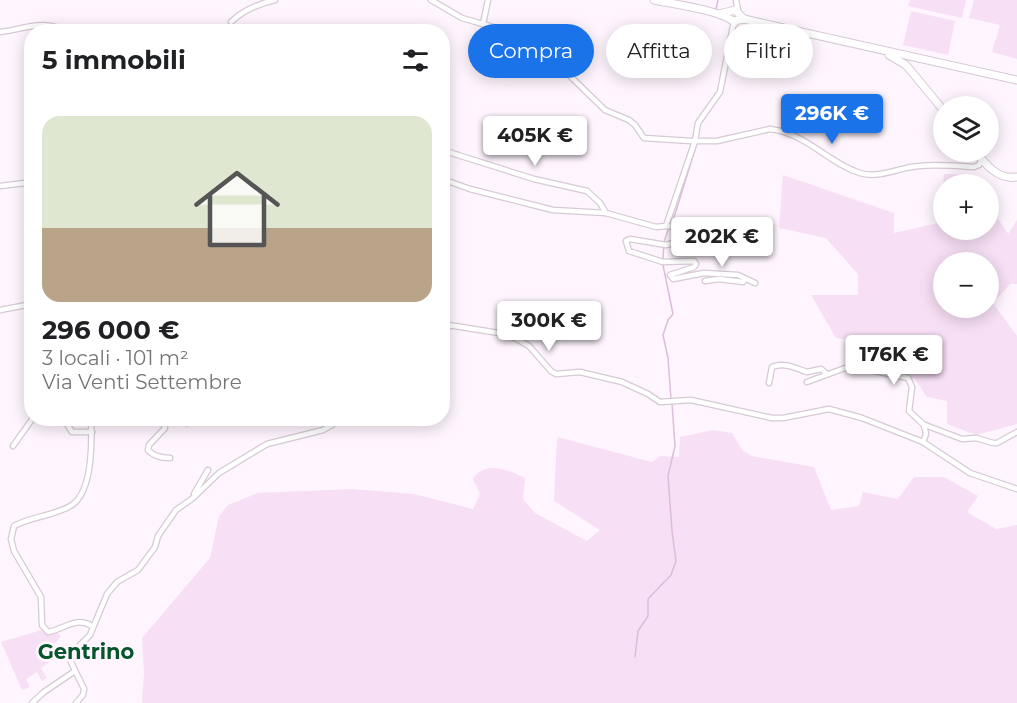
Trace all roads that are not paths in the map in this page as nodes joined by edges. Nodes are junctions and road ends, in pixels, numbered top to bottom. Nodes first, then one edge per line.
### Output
1 (275, 0) edge
2 (431, 0) edge
3 (488, 0) edge
4 (654, 0) edge
5 (736, 0) edge
6 (736, 16) junction
7 (231, 22) dead end
8 (483, 24) joint
9 (24, 27) edge
10 (0, 32) edge
11 (903, 58) junction
12 (571, 78) edge
13 (1017, 80) edge
14 (933, 97) edge
15 (695, 141) junction
16 (450, 153) edge
17 (980, 162) edge
18 (985, 162) edge
19 (1017, 177) edge
20 (450, 182) edge
21 (24, 183) edge
22 (0, 186) edge
23 (606, 213) junction
24 (666, 226) junction
25 (745, 279) junction
26 (705, 281) dead end
27 (755, 282) dead end
28 (24, 306) edge
29 (0, 310) edge
30 (450, 327) edge
31 (827, 374) junction
32 (807, 382) dead end
33 (770, 383) dead end
34 (924, 424) junction
35 (27, 426) edge
36 (68, 426) edge
37 (92, 426) edge
38 (165, 426) edge
39 (330, 426) edge
40 (92, 432) junction
41 (1017, 432) edge
42 (923, 442) junction
43 (13, 446) dead end
44 (170, 458) dead end
45 (208, 470) dead end
46 (1017, 489) edge
47 (189, 500) junction
48 (92, 626) junction
49 (75, 671) junction
50 (32, 703) edge
51 (76, 703) edge

1 - 7 street
2 - 8 street
3 - 8 street
4 - 6 street
5 - 6 street
6 - 11 street
6 - 15 street
9 - 10 street
11 - 13 street
11 - 14 street
12 - 15 street
15 - 17 street
15 - 24 street
16 - 23 street
18 - 19 street
20 - 23 street
21 - 22 street
23 - 24 street
24 - 25 street
25 - 26 street
25 - 27 street
28 - 29 street
30 - 42 street
31 - 32 street
31 - 33 street
31 - 34 street
34 - 41 street
34 - 42 street
35 - 43 street
36 - 40 street
37 - 40 street
38 - 44 street
39 - 47 street
40 - 48 street
42 - 46 street
45 - 47 street
47 - 48 street
48 - 49 street
49 - 50 street
49 - 51 street

